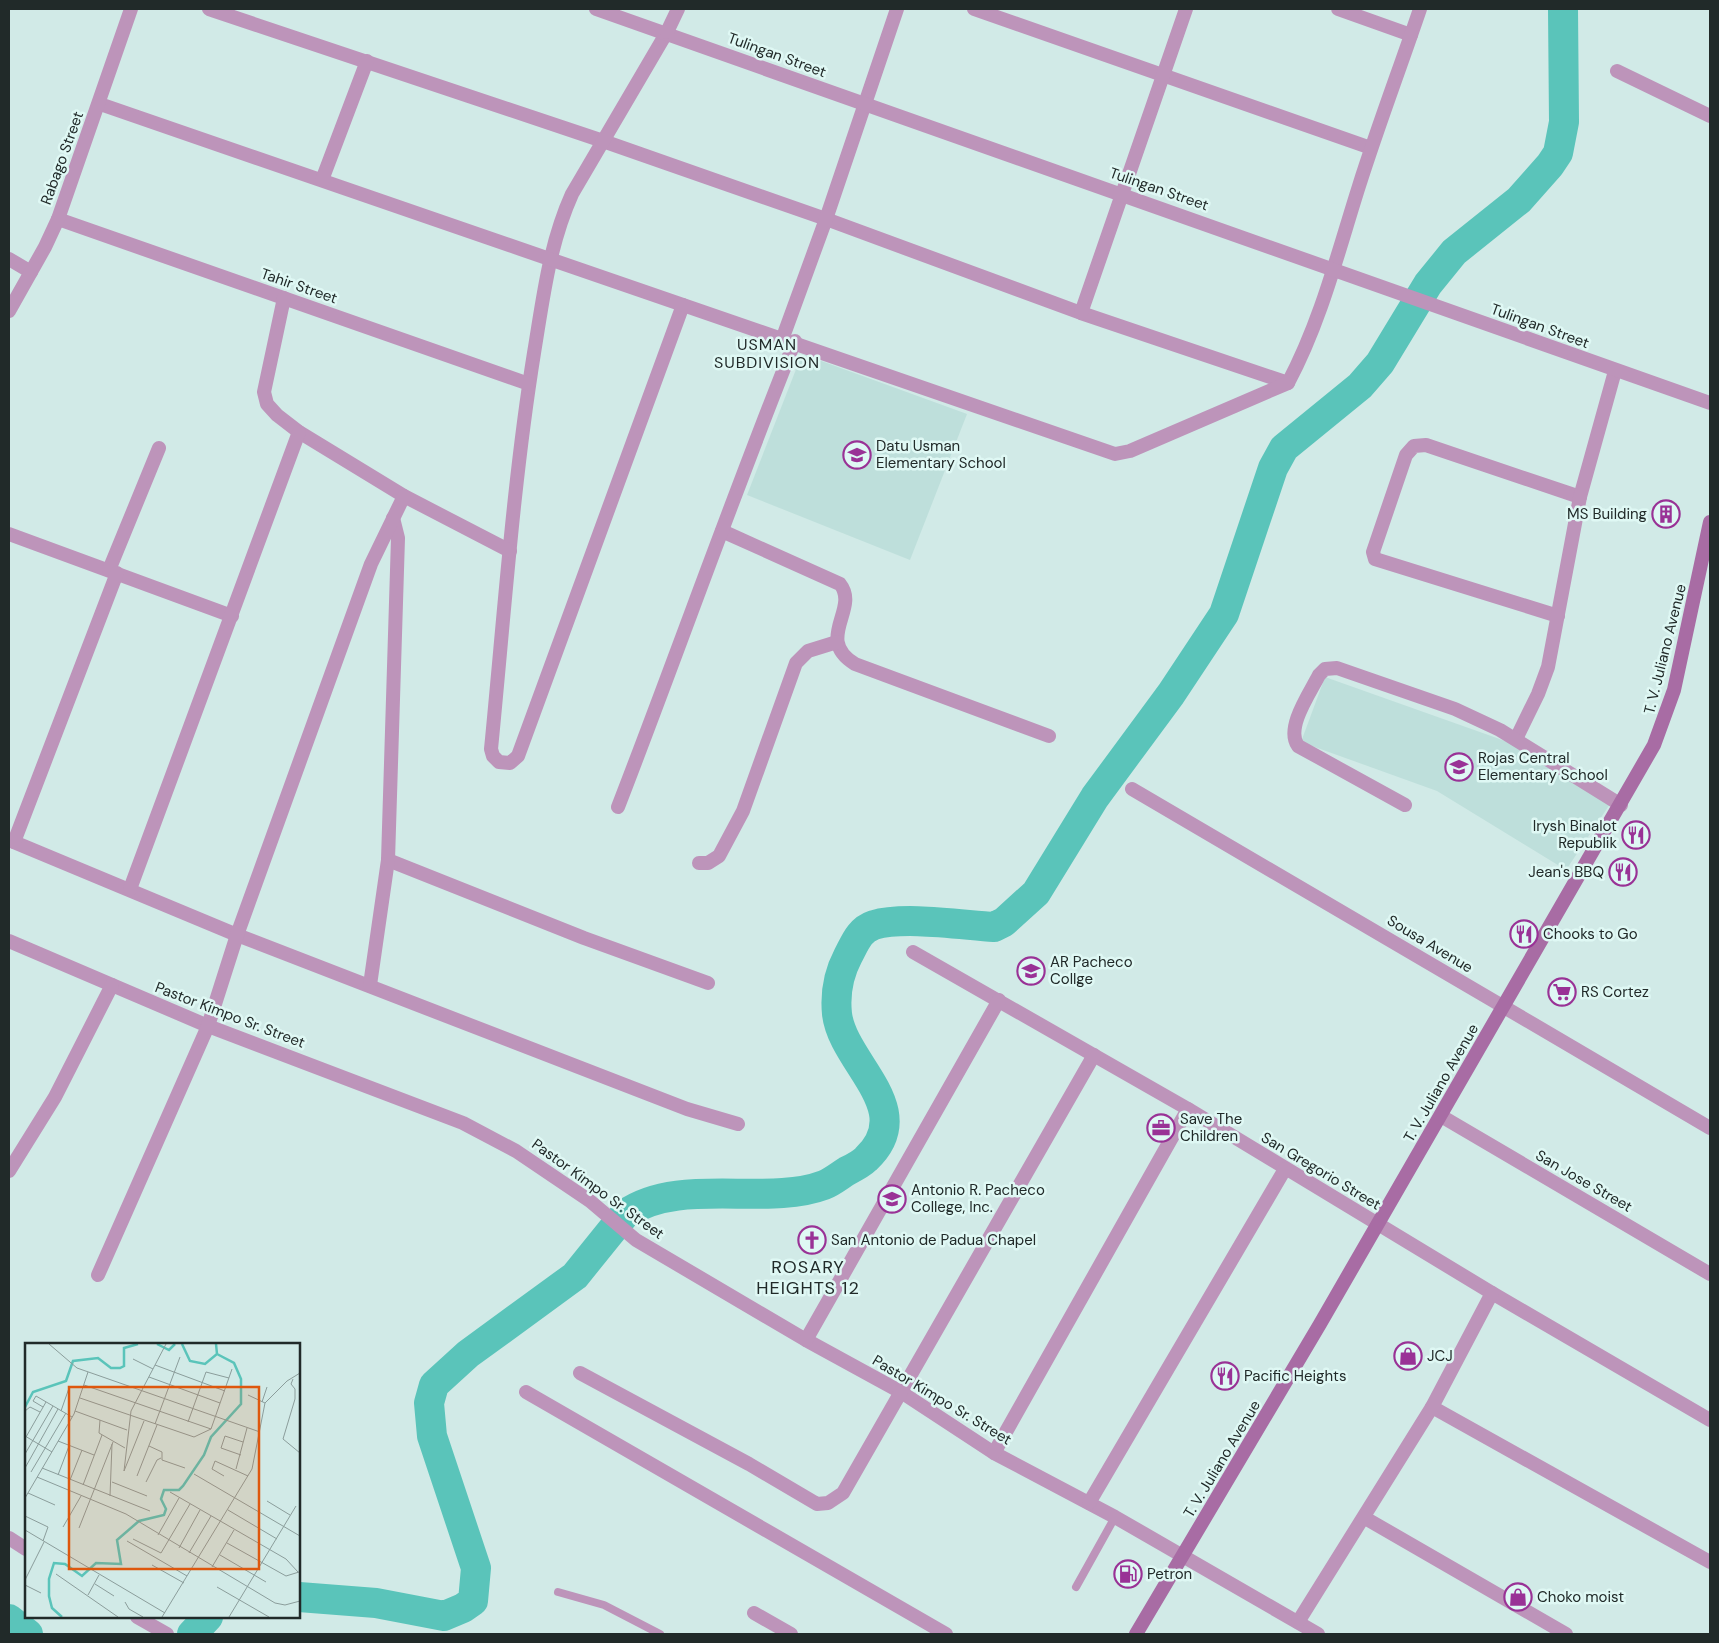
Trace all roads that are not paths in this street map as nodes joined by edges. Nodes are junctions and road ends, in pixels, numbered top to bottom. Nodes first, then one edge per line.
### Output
1 (131, 9) edge
2 (209, 9) edge
3 (596, 9) edge
4 (678, 9) edge
5 (897, 9) edge
6 (974, 9) edge
7 (1186, 9) edge
8 (1338, 9) edge
9 (1420, 9) edge
10 (667, 32) junction
11 (1411, 34) junction
12 (367, 61) junction
13 (1617, 71) dead end
14 (1163, 76) junction
15 (100, 104) junction
16 (865, 104) junction
17 (1710, 116) edge
18 (603, 141) junction
19 (1371, 148) junction
20 (322, 180) junction
21 (1123, 194) junction
22 (58, 219) junction
23 (826, 219) junction
24 (550, 258) junction
25 (9, 259) edge
26 (1333, 268) junction
27 (32, 272) junction
28 (284, 298) junction
29 (683, 305) junction
30 (9, 311) edge
31 (1081, 314) junction
32 (789, 339) junction
33 (1615, 371) junction
34 (1288, 383) junction
35 (529, 384) junction
36 (1710, 402) edge
37 (298, 432) junction
38 (159, 448) dead end
39 (404, 496) junction
40 (1580, 497) junction
41 (393, 518) junction
42 (1710, 522) edge
43 (722, 531) junction
44 (9, 534) edge
45 (510, 552) junction
46 (113, 572) junction
47 (232, 616) junction
48 (1558, 616) junction
49 (837, 642) junction
50 (1049, 736) dead end
51 (1516, 739) junction
52 (1132, 789) dead end
53 (1405, 805) dead end
54 (1621, 805) junction
55 (618, 807) dead end
56 (11, 841) edge
57 (388, 860) junction
58 (699, 863) dead end
59 (130, 889) junction
60 (237, 935) junction
61 (9, 941) edge
62 (913, 952) dead end
63 (708, 983) dead end
64 (112, 985) junction
65 (370, 985) junction
66 (999, 1000) junction
67 (1504, 1006) junction
68 (208, 1026) junction
69 (1094, 1055) junction
70 (1188, 1108) junction
71 (1441, 1116) junction
72 (738, 1124) dead end
73 (1710, 1128) edge
74 (1285, 1169) junction
75 (9, 1171) edge
76 (1377, 1225) junction
77 (1710, 1274) edge
78 (98, 1275) dead end
79 (1492, 1294) junction
80 (806, 1340) junction
81 (580, 1373) dead end
82 (526, 1392) dead end
83 (901, 1392) junction
84 (1432, 1408) junction
85 (1710, 1420) edge
86 (994, 1453) junction
87 (1089, 1503) junction
88 (1115, 1517) junction
89 (1365, 1518) junction
90 (9, 1538) edge
91 (25, 1548) edge
92 (1182, 1556) junction
93 (1710, 1562) edge
94 (1076, 1588) dead end
95 (558, 1592) dead end
96 (754, 1613) dead end
97 (142, 1620) edge
98 (1298, 1622) junction
99 (167, 1634) edge
100 (660, 1634) edge
101 (792, 1634) edge
102 (946, 1634) edge
103 (1136, 1634) edge
104 (1318, 1634) edge
105 (1566, 1634) edge

1 - 15 street, Rabago Street
2 - 12 street
3 - 10 street, Tulingan Street
4 - 10 street
5 - 16 street
6 - 14 street
7 - 14 street
8 - 11 street
9 - 11 street
10 - 16 street, Tulingan Street
10 - 18 street
11 - 19 street
12 - 18 street
12 - 20 street
13 - 17 street
14 - 19 street
14 - 21 street
15 - 20 street
15 - 22 street, Rabago Street
16 - 21 street, Tulingan Street
16 - 23 street
18 - 23 street
18 - 24 street
19 - 26 street
20 - 24 street
21 - 26 street, Tulingan Street
21 - 31 street
22 - 27 street, Rabago Street
22 - 28 street, Tahir Street
23 - 31 street
23 - 32 street
24 - 29 street
24 - 35 street
25 - 27 street
26 - 33 street, Tulingan Street
26 - 34 street
27 - 30 street, Rabago Street
28 - 35 street, Tahir Street
28 - 37 street
29 - 32 street
29 - 45 street
31 - 34 street
32 - 34 street
32 - 43 street
33 - 36 street, Tulingan Street
33 - 40 street
35 - 45 street
37 - 39 street
37 - 47 street
38 - 46 street
39 - 41 street
39 - 45 street
40 - 48 street
40 - 48 street
41 - 57 street
41 - 60 street
42 - 54 main road, T. V. Juliano Avenue
43 - 49 street
43 - 55 street
44 - 46 street
46 - 47 street
46 - 56 street
47 - 59 street
48 - 51 street
49 - 50 street
49 - 58 street
51 - 53 street
51 - 54 street
52 - 67 street, Sousa Avenue
54 - 67 main road, T. V. Juliano Avenue
56 - 59 street
57 - 63 street
57 - 65 street
59 - 60 street
60 - 65 street
60 - 68 street
61 - 64 street, Pastor Kimpo Sr. Street
62 - 66 street, San Gregorio Street
64 - 68 street, Pastor Kimpo Sr. Street
64 - 75 street
65 - 72 street
66 - 69 street, San Gregorio Street
66 - 80 street
67 - 71 main road, T. V. Juliano Avenue
67 - 73 street, Sousa Avenue
68 - 78 street
68 - 80 street, Pastor Kimpo Sr. Street
69 - 70 street, San Gregorio Street
69 - 83 street
70 - 74 street, San Gregorio Street
70 - 86 street
71 - 76 main road, T. V. Juliano Avenue
71 - 77 street, San Jose Street
74 - 76 street, San Gregorio Street
74 - 87 street
76 - 79 street, San Gregorio Street
76 - 92 main road, T. V. Juliano Avenue
79 - 84 street
79 - 85 street, San Gregorio Street
80 - 83 street, Pastor Kimpo Sr. Street
81 - 83 street
82 - 102 street
83 - 86 street, Pastor Kimpo Sr. Street
84 - 89 street
84 - 93 street
86 - 87 street, Pastor Kimpo Sr. Street
87 - 88 street, Pastor Kimpo Sr. Street
88 - 92 street, Pastor Kimpo Sr. Street
88 - 94 lane
89 - 98 street
89 - 105 street
90 - 91 street
92 - 98 street, Pastor Kimpo Sr. Street
92 - 103 main road, T. V. Juliano Avenue
95 - 100 lane
96 - 101 street
97 - 99 street
98 - 104 street, Pastor Kimpo Sr. Street

